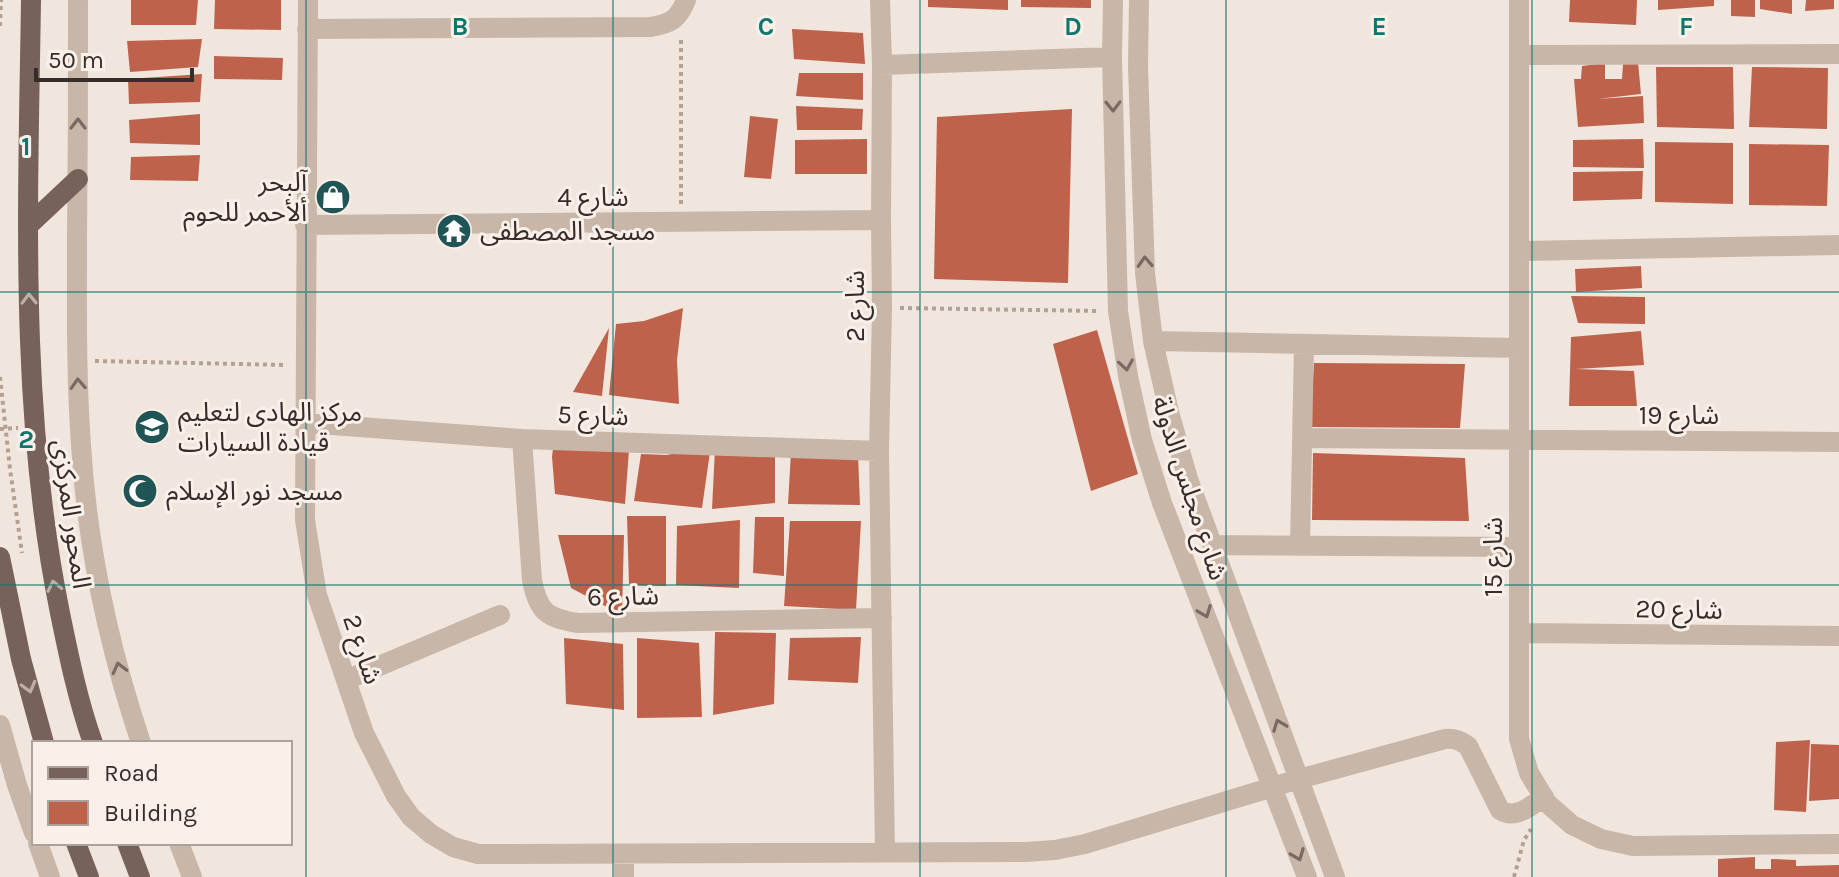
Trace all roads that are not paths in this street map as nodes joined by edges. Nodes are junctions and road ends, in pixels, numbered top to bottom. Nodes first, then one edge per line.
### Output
1 (31, 0) edge
2 (78, 0) edge
3 (308, 0) edge
4 (880, 0) edge
5 (1113, 0) edge
6 (1139, 0) edge
7 (1519, 0) edge
8 (684, 6) edge
9 (307, 29) junction
10 (1839, 54) edge
11 (1519, 55) junction
12 (1112, 57) junction
13 (882, 65) junction
14 (78, 179) junction
15 (881, 220) junction
16 (29, 225) junction
17 (305, 225) junction
18 (1839, 245) edge
19 (1519, 251) junction
20 (1153, 341) junction
21 (1304, 344) junction
22 (1519, 348) junction
23 (305, 423) junction
24 (1302, 438) junction
25 (522, 439) junction
26 (1519, 440) junction
27 (1839, 442) edge
28 (879, 451) junction
29 (1212, 545) junction
30 (1300, 546) junction
31 (1519, 547) junction
32 (0, 557) edge
33 (500, 615) dead end
34 (882, 618) junction
35 (1519, 633) junction
36 (1839, 636) edge
37 (346, 680) junction
38 (0, 725) edge
39 (43, 741) edge
40 (92, 741) edge
41 (140, 741) edge
42 (1299, 779) junction
43 (1272, 788) junction
44 (1546, 800) junction
45 (32, 827) edge
46 (1839, 844) edge
47 (39, 845) edge
48 (77, 845) edge
49 (128, 845) edge
50 (180, 845) edge
51 (885, 853) junction
52 (624, 854) junction
53 (50, 877) edge
54 (89, 877) edge
55 (140, 877) edge
56 (192, 877) edge
57 (624, 877) edge
58 (1307, 877) edge
59 (1335, 877) edge

1 - 16 main road, المحور المركزى
14 -> 2 street
3 - 9 street, شارع 2
4 - 13 street, شارع 2
5 - 12 street, شارع مجلس الدولة
20 -> 6 street, شارع مجلس الدولة
7 - 11 street, شارع 15
8 - 9 street
9 - 17 street, شارع 2
10 - 11 street
11 - 19 street, شارع 15
12 - 13 street
12 -> 43 street, شارع مجلس الدولة
13 - 15 street, شارع 2
14 - 16 main road
41 -> 14 street
15 - 17 street, شارع 4
15 - 28 street, شارع 2
40 -> 16 main road, المحور المركزى
17 - 23 street, شارع 2
18 - 19 street
19 - 22 street, شارع 15
20 - 21 street
20 - 29 street, شارع مجلس الدولة
21 - 22 street
21 - 24 street
22 - 26 street, شارع 15
23 - 25 street, شارع 5
23 - 37 street, شارع 2
24 - 26 street, شارع 19
24 - 30 street
25 - 28 street, شارع 5
25 - 34 street, شارع 6
26 - 27 street, شارع 19
26 - 31 street, شارع 15
28 - 34 street, شارع 2
29 - 30 street
42 -> 29 street, شارع مجلس الدولة
30 - 31 street
31 - 35 street, شارع 15
32 -> 39 main road
33 - 37 street
34 - 51 street, شارع 2
35 - 36 street, شارع 20
35 - 44 street, شارع 15
37 - 52 street, شارع 2
38 - 45 street
42 - 43 street, شارع 2
42 - 44 street, شارع 2
42 - 59 street, شارع مجلس الدولة
43 - 51 street, شارع 2
43 -> 58 street, شارع مجلس الدولة
44 - 46 street, شارع 15
47 - 53 street
48 - 54 main road
49 - 55 main road
50 - 56 street
51 - 52 street, شارع 2
52 - 57 street

